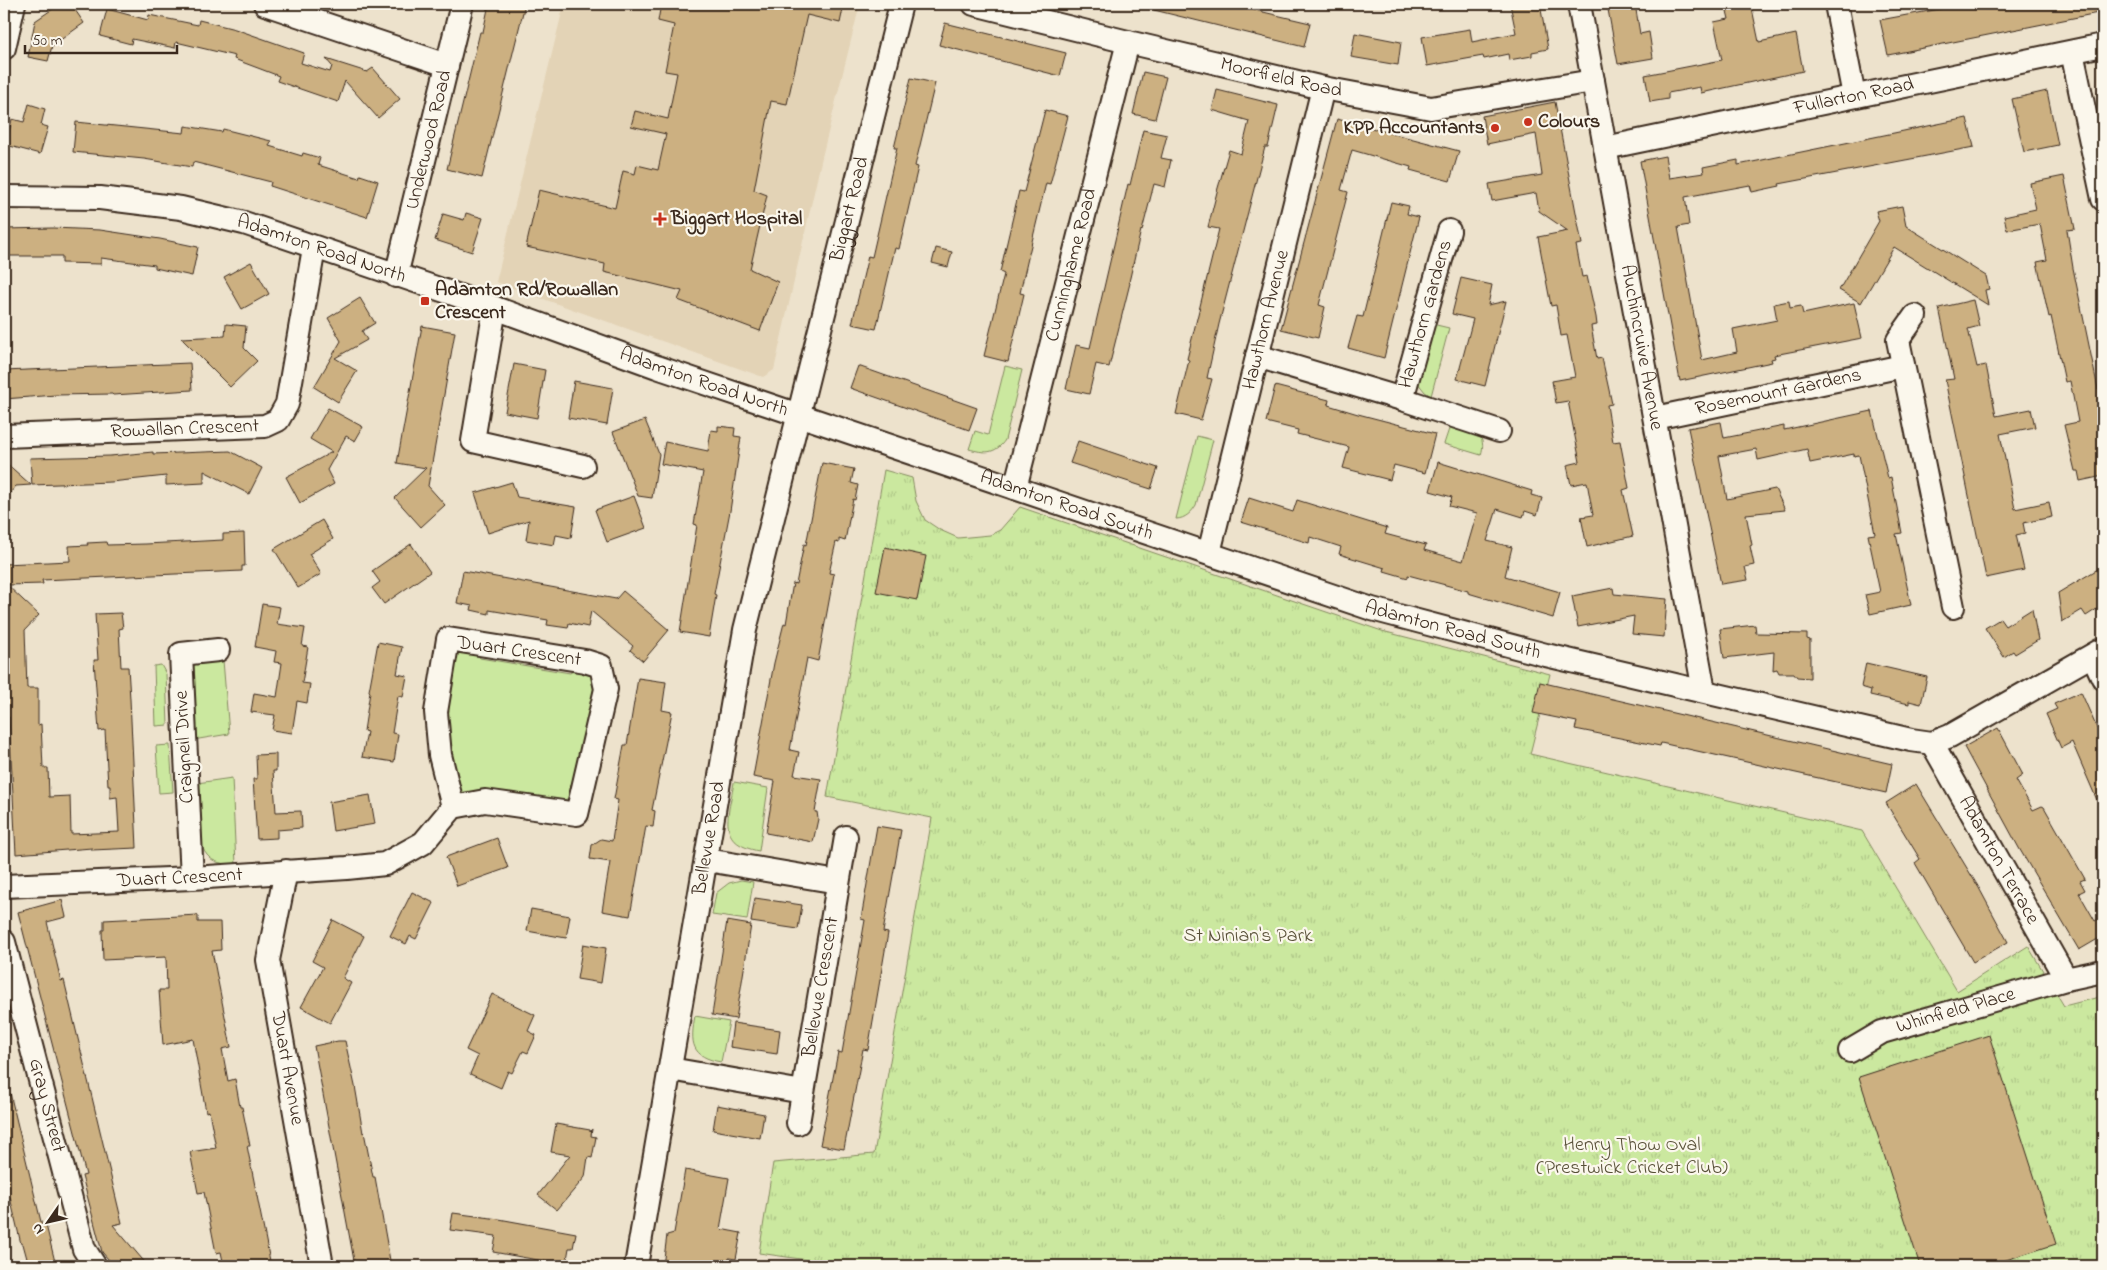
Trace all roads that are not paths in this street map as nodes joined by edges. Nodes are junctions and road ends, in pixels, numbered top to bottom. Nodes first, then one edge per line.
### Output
1 (14, 4) edge
2 (265, 4) edge
3 (462, 4) edge
4 (901, 4) edge
5 (974, 4) edge
6 (1579, 4) edge
7 (1836, 4) edge
8 (1128, 42) junction
9 (2103, 46) edge
10 (4, 48) edge
11 (2072, 52) junction
12 (447, 65) junction
13 (1593, 81) junction
14 (1323, 88) junction
15 (1854, 96) junction
16 (1605, 148) junction
17 (4, 197) edge
18 (2103, 199) edge
19 (1449, 231) dead end
20 (314, 248) junction
21 (396, 276) junction
22 (495, 308) junction
23 (1915, 316) dead end
24 (1258, 356) junction
25 (1903, 366) junction
26 (1402, 399) junction
27 (798, 415) junction
28 (1655, 418) junction
29 (1499, 431) dead end
30 (4, 436) edge
31 (583, 466) dead end
32 (1015, 488) junction
33 (1209, 553) junction
34 (1953, 607) dead end
35 (218, 650) dead end
36 (2098, 653) edge
37 (2103, 678) edge
38 (1704, 690) junction
39 (1932, 742) junction
40 (453, 807) junction
41 (846, 837) dead end
42 (706, 860) junction
43 (286, 870) junction
44 (192, 878) junction
45 (838, 882) junction
46 (4, 886) edge
47 (4, 942) edge
48 (2103, 971) edge
49 (2066, 979) junction
50 (1850, 1051) dead end
51 (670, 1069) junction
52 (803, 1092) junction
53 (798, 1123) dead end
54 (95, 1266) edge
55 (322, 1266) edge
56 (636, 1266) edge

1 - 10 street
2 - 12 street
3 - 12 street, Underwood Road
4 - 27 street, Biggart Road
5 - 8 street, Moorfield Road
6 - 13 street, Auchincruive Avenue
7 - 15 street
8 - 14 street, Moorfield Road
8 - 32 street, Cunninghame Road
9 - 11 street, Fullarton Road
11 - 15 street, Fullarton Road
11 - 18 street
12 - 21 street, Underwood Road
13 - 14 street, Moorfield Road
13 - 16 street, Auchincruive Avenue
14 - 24 street, Hawthorn Avenue
15 - 16 street, Fullarton Road
16 - 28 street, Auchincruive Avenue
17 - 20 street, Adamton Road North
19 - 26 street, Hawthorn Gardens
20 - 21 street, Adamton Road North
20 - 30 street, Rowallan Crescent
21 - 22 street, Adamton Road North
22 - 27 street, Adamton Road North
22 - 31 street
23 - 25 street
24 - 26 street, Hawthorn Gardens
24 - 33 street, Hawthorn Avenue
25 - 28 street, Rosemount Gardens
25 - 34 street
26 - 29 street, Hawthorn Gardens
27 - 32 street, Adamton Road South
27 - 42 street, Bellevue Road
28 - 38 street, Auchincruive Avenue
32 - 33 street, Adamton Road South
33 - 38 street, Adamton Road South
35 - 44 street, Craigneil Drive
36 - 37 street
36 - 39 street
38 - 39 street, Adamton Road South
39 - 49 street, Adamton Terrace
40 - 40 street, Duart Crescent
40 - 43 street, Duart Crescent
41 - 45 street, Bellevue Crescent
42 - 45 street
42 - 51 street, Bellevue Road
43 - 44 street, Duart Crescent
43 - 55 street, Duart Avenue
44 - 46 street, Duart Crescent
45 - 52 street, Bellevue Crescent
47 - 54 street, Gray Street
48 - 49 street, Whinfield Place
49 - 50 street, Whinfield Place
51 - 52 street
51 - 56 street, Bellevue Road
52 - 53 street, Bellevue Crescent

